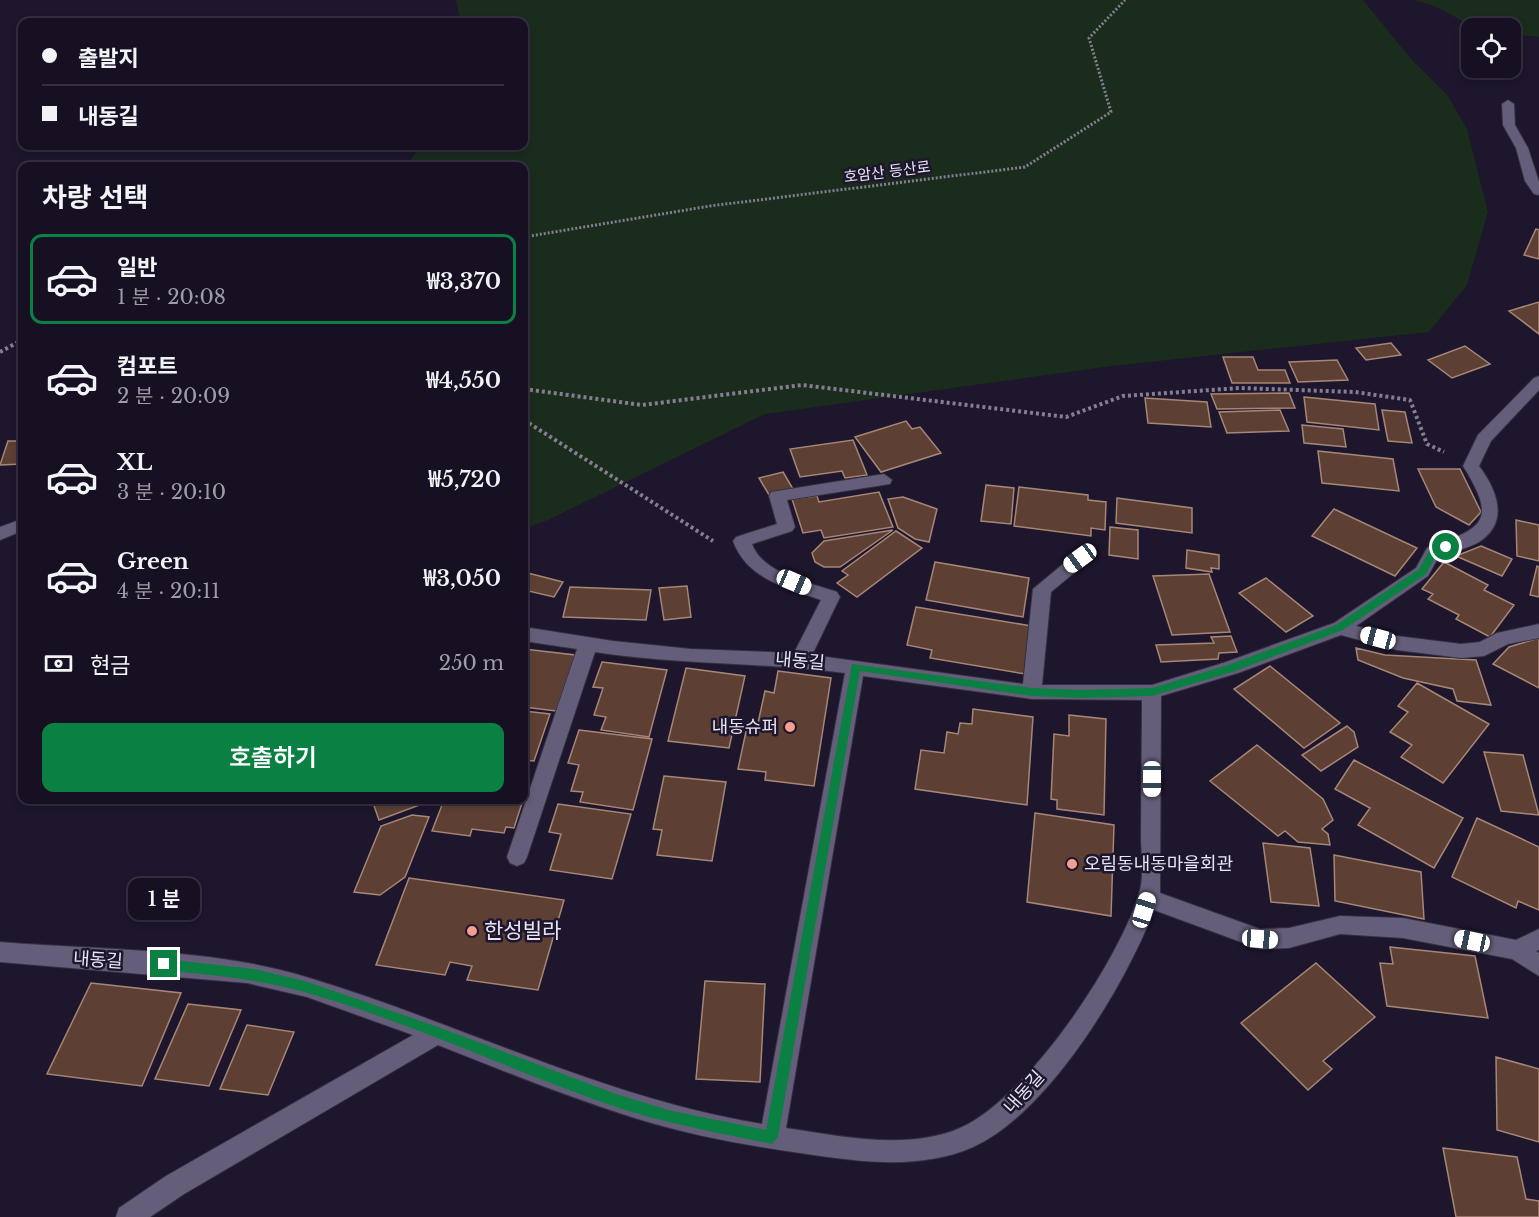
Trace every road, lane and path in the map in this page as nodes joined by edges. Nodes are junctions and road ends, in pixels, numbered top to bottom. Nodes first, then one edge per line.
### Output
1 (1125, 0) edge
2 (1508, 104) dead end
3 (1539, 191) edge
4 (528, 236) edge
5 (18, 342) edge
6 (0, 352) edge
7 (1539, 381) edge
8 (528, 391) edge
9 (528, 422) edge
10 (1471, 466) junction
11 (884, 480) dead end
12 (18, 527) edge
13 (0, 534) edge
14 (1080, 558) dead end
15 (757, 566) junction
16 (1340, 628) junction
17 (1539, 631) edge
18 (528, 635) edge
19 (588, 644) junction
20 (800, 660) junction
21 (855, 667) junction
22 (1032, 692) junction
23 (1152, 692) junction
24 (517, 857) dead end
25 (1148, 898) junction
26 (1539, 939) edge
27 (1517, 950) junction
28 (0, 952) edge
29 (1539, 966) edge
30 (438, 1033) junction
31 (772, 1137) junction
32 (128, 1217) edge

1 - 4 path, 호암산 등산로
2 - 3 street
5 - 6 path
7 - 10 street
8 - 10 path
9 - 15 path
10 - 16 street
11 - 15 street
12 - 13 street
14 - 22 street
15 - 20 street
16 - 17 street
16 - 23 street
18 - 19 street, 내동길
19 - 20 street, 내동길
19 - 24 street
20 - 21 street, 내동길
21 - 22 street, 내동길
21 - 31 street
22 - 23 street, 내동길
23 - 25 street, 내동길
25 - 27 street
25 - 31 street, 내동길
26 - 27 street
27 - 29 street
28 - 30 street, 내동길
30 - 31 street, 내동길
30 - 32 street

